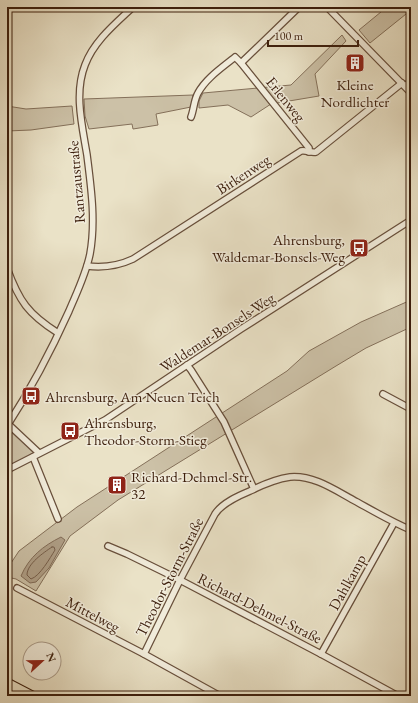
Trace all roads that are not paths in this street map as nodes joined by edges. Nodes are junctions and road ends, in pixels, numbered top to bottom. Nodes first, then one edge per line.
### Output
1 (133, 7) edge
2 (299, 7) edge
3 (327, 7) edge
4 (241, 63) junction
5 (411, 81) edge
6 (403, 85) junction
7 (411, 93) edge
8 (190, 117) dead end
9 (309, 152) junction
10 (411, 220) edge
11 (87, 266) junction
12 (7, 268) edge
13 (58, 334) junction
14 (187, 365) junction
15 (383, 394) dead end
16 (411, 409) edge
17 (7, 424) edge
18 (40, 453) junction
19 (33, 457) junction
20 (7, 470) edge
21 (254, 489) junction
22 (58, 519) dead end
23 (394, 523) junction
24 (411, 530) edge
25 (108, 546) dead end
26 (180, 580) junction
27 (17, 588) dead end
28 (144, 654) junction
29 (321, 654) junction
30 (7, 683) edge
31 (32, 696) edge
32 (220, 696) edge
33 (398, 696) edge

1 - 11 street, Rantzaustraße
2 - 4 street
3 - 6 street
4 - 8 street
4 - 9 street, Erlenweg
5 - 6 street, Birkenweg
6 - 7 street
6 - 9 street, Birkenweg
9 - 11 street, Birkenweg
10 - 14 street, Waldemar-Bonsels-Weg
11 - 13 street, Rantzaustraße
12 - 13 street
13 - 17 street, Rantzaustraße
14 - 18 street, Waldemar-Bonsels-Weg
14 - 21 street
15 - 16 street
17 - 18 street
18 - 19 street, Waldemar-Bonsels-Weg
19 - 20 street, Waldemar-Bonsels-Weg
19 - 22 street
21 - 23 street, Theodor-Storm-Straße
21 - 26 street, Theodor-Storm-Straße
23 - 24 street, Theodor-Storm-Straße
23 - 29 street, Dahlkamp
25 - 26 street, Richard-Dehmel-Straße
26 - 28 street, Theodor-Storm-Straße
26 - 29 street, Richard-Dehmel-Straße
27 - 28 street, Mittelweg
28 - 32 street, Mittelweg
29 - 33 street, Richard-Dehmel-Straße
30 - 31 main road

